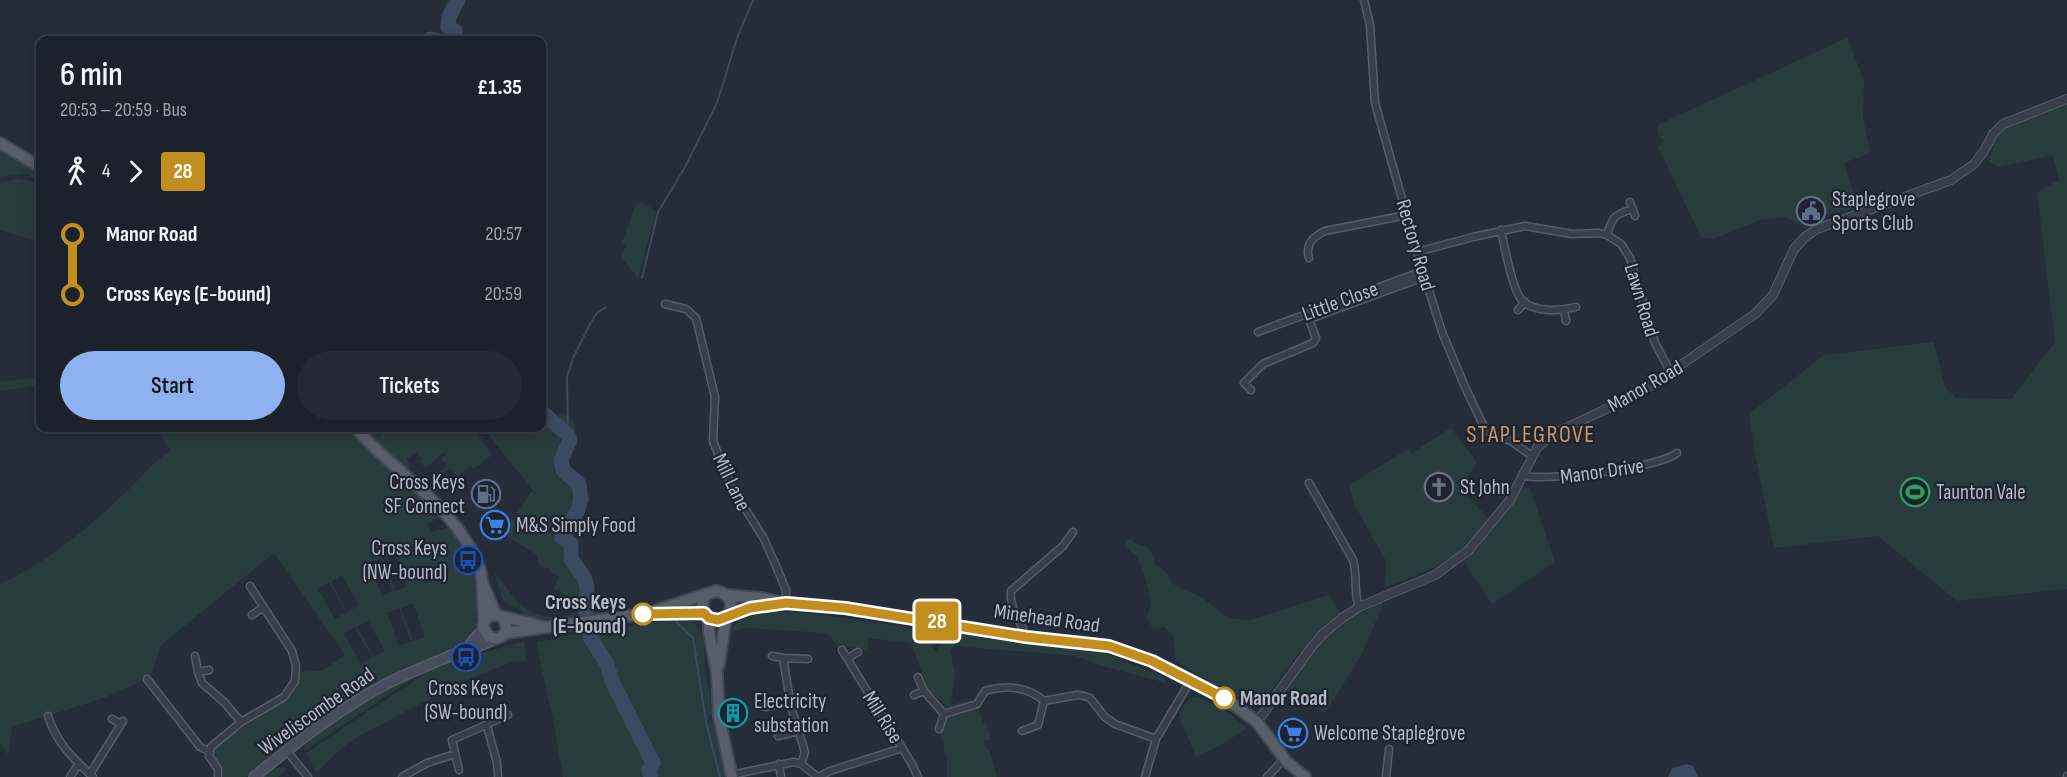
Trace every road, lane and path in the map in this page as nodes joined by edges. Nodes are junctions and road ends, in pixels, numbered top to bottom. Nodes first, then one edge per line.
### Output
1 (1364, 0) edge
2 (2067, 99) edge
3 (0, 143) edge
4 (36, 164) edge
5 (1633, 209) dead end
6 (1407, 215) junction
7 (1502, 230) junction
8 (1606, 235) junction
9 (1417, 252) junction
10 (1309, 258) dead end
11 (1424, 274) junction
12 (1525, 302) junction
13 (665, 303) dead end
14 (1575, 307) dead end
15 (1518, 310) dead end
16 (1564, 310) junction
17 (1566, 321) dead end
18 (1258, 332) dead end
19 (1671, 373) junction
20 (1251, 390) dead end
21 (360, 432) edge
22 (1677, 453) dead end
23 (1532, 456) junction
24 (1524, 476) junction
25 (1309, 483) dead end
26 (1073, 532) dead end
27 (482, 582) junction
28 (250, 586) dead end
29 (706, 595) junction
30 (727, 595) junction
31 (782, 602) junction
32 (1359, 607) junction
33 (262, 608) junction
34 (648, 614) junction
35 (252, 615) dead end
36 (500, 616) junction
37 (706, 616) junction
38 (727, 616) junction
39 (484, 625) junction
40 (544, 627) junction
41 (501, 636) junction
42 (1026, 637) junction
43 (466, 649) junction
44 (842, 650) dead end
45 (858, 652) dead end
46 (195, 656) dead end
47 (772, 656) dead end
48 (784, 658) junction
49 (848, 658) junction
50 (808, 659) dead end
51 (209, 670) dead end
52 (198, 672) junction
53 (717, 674) junction
54 (918, 676) dead end
55 (147, 679) dead end
56 (1191, 680) junction
57 (924, 691) junction
58 (914, 695) dead end
59 (1044, 701) junction
60 (790, 702) junction
61 (765, 707) dead end
62 (944, 714) junction
63 (508, 715) dead end
64 (48, 716) dead end
65 (112, 718) dead end
66 (241, 722) junction
67 (1257, 722) junction
68 (1038, 725) junction
69 (487, 726) junction
70 (939, 729) dead end
71 (1045, 730) dead end
72 (799, 731) junction
73 (1023, 731) dead end
74 (778, 736) dead end
75 (1156, 739) junction
76 (902, 748) junction
77 (1389, 749) dead end
78 (286, 750) junction
79 (209, 751) junction
80 (455, 754) junction
81 (1284, 759) junction
82 (779, 764) junction
83 (801, 764) junction
84 (78, 765) junction
85 (459, 770) dead end
86 (91, 776) edge
87 (498, 776) edge
88 (732, 776) edge
89 (70, 777) edge
90 (218, 777) edge
91 (254, 777) edge
92 (308, 777) edge
93 (402, 777) edge
94 (781, 777) edge
95 (819, 777) edge
96 (918, 777) edge
97 (1145, 777) edge
98 (1267, 777) edge
99 (1305, 777) edge
100 (1386, 777) edge

1 - 6 street, Rectory Road
2 - 19 street, Manor Road
3 - 4 main road
5 - 8 street
6 - 9 street, Rectory Road
6 - 10 street
7 - 8 street
7 - 9 street
7 - 12 street
8 - 19 street, Lawn Road
9 - 11 street, Rectory Road
11 - 18 street, Little Close
11 - 20 street
11 - 23 street, Rectory Road
12 - 15 street
12 - 16 street
13 - 31 street, Mill Lane
14 - 16 street
16 - 17 street
19 - 23 street, Manor Road
21 - 27 main road
22 - 24 street, Manor Drive
23 - 24 street, Manor Road
24 - 32 street, Manor Road
25 - 32 street
26 - 42 street
27 - 36 main road
27 - 39 main road
28 - 33 street
29 - 30 main road
29 - 34 main road
29 - 37 main road
30 - 31 main road, Minehead Road
30 - 38 main road
31 - 38 main road, Minehead Road
31 - 42 main road, Minehead Road
32 - 67 street, Manor Road
33 - 35 street
33 - 66 street
34 - 37 main road
34 - 40 main road
36 - 39 main road
36 - 40 main road
36 - 41 main road
37 - 38 main road
37 - 53 main road
38 - 53 main road
39 - 41 main road
39 - 43 main road, Wiveliscombe Road
40 - 41 main road
41 - 43 main road, Wiveliscombe Road
42 - 56 main road, Minehead Road
43 - 78 main road, Wiveliscombe Road
44 - 49 street, Mill Rise
45 - 49 street
46 - 52 street
47 - 48 street
48 - 50 street
48 - 60 street
49 - 76 street, Mill Rise
51 - 52 street
52 - 66 street
53 - 88 main road
54 - 57 street
55 - 79 street
56 - 67 main road, Minehead Road
56 - 75 street
57 - 58 street
57 - 62 street
59 - 62 street
59 - 68 street
59 - 75 street
60 - 61 street
60 - 72 street
62 - 70 street
63 - 69 street
64 - 84 street
65 - 86 street
66 - 79 street
67 - 81 main road, Minehead Road
68 - 71 street
68 - 73 street
69 - 80 street
69 - 87 street
72 - 74 street
72 - 83 street
75 - 97 street
76 - 95 street
76 - 96 street, Mill Rise
77 - 100 street
78 - 91 main road, Wiveliscombe Road
78 - 92 street
79 - 90 street
80 - 85 street
80 - 93 street
81 - 98 street
81 - 99 main road, Minehead Road
82 - 83 street
82 - 88 street
82 - 94 street
83 - 95 street
84 - 86 street
84 - 89 street

